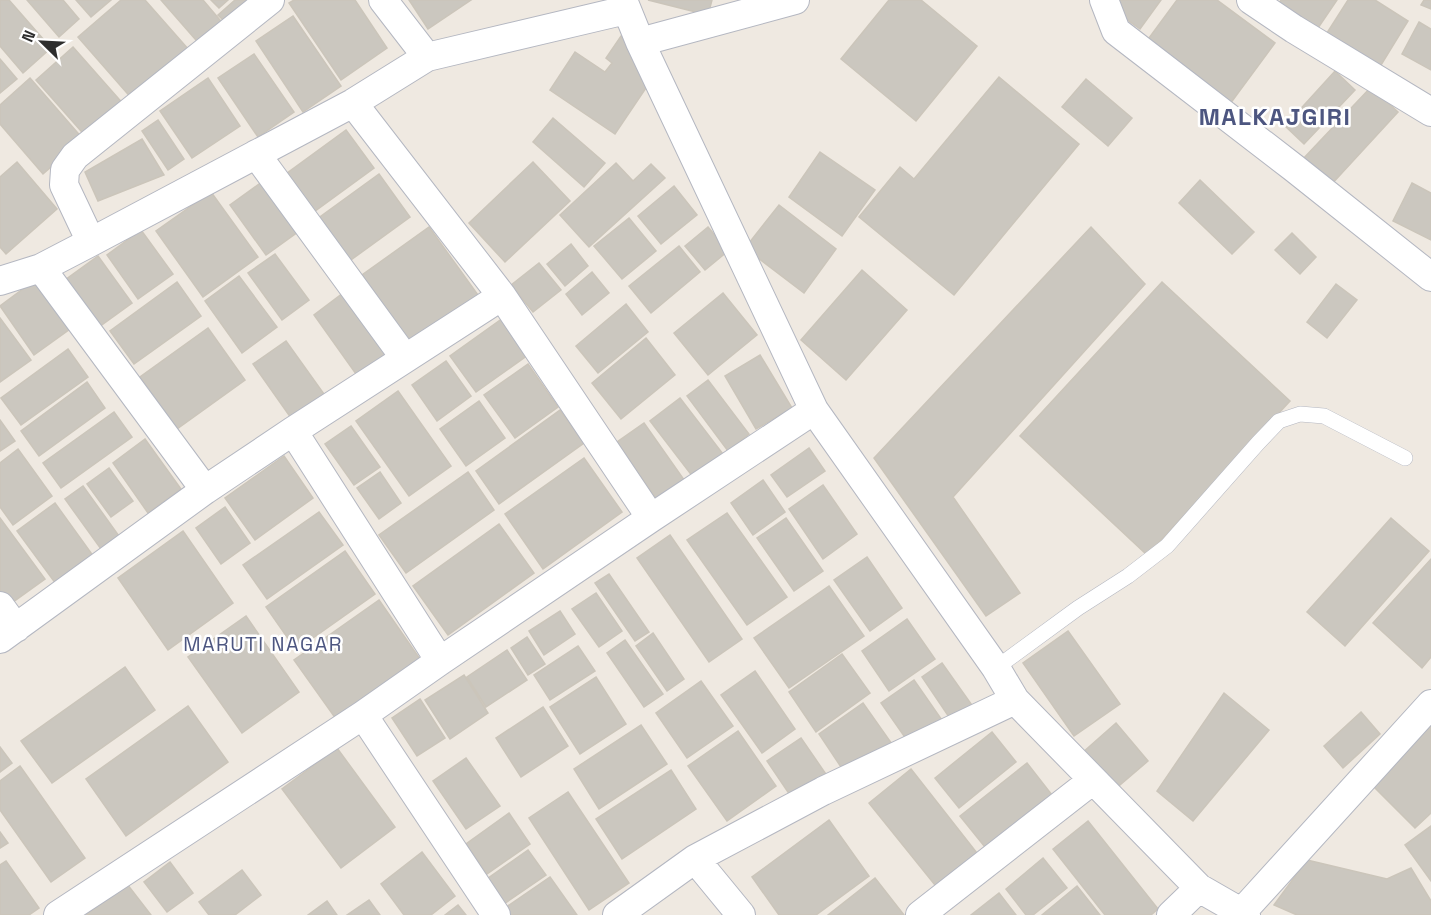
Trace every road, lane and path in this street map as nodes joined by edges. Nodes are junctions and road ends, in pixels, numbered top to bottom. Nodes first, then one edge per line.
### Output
1 (270, 0) edge
2 (383, 0) edge
3 (795, 0) edge
4 (1104, 0) edge
5 (1251, 0) edge
6 (625, 5) edge
7 (640, 42) junction
8 (427, 57) junction
9 (353, 103) junction
10 (1431, 112) edge
11 (256, 154) junction
12 (90, 242) junction
13 (41, 268) junction
14 (1431, 277) edge
15 (0, 281) edge
16 (502, 296) junction
17 (405, 358) junction
18 (814, 410) junction
19 (293, 431) junction
20 (1405, 458) dead end
21 (205, 490) junction
22 (651, 518) junction
23 (5, 624) edge
24 (440, 661) junction
25 (996, 668) junction
26 (1015, 700) junction
27 (1431, 704) edge
28 (363, 715) junction
29 (1093, 780) junction
30 (695, 859) junction
31 (1199, 888) junction
32 (1243, 914) edge
33 (58, 915) edge
34 (496, 915) edge
35 (617, 915) edge
36 (741, 915) edge
37 (920, 915) edge
38 (1171, 915) edge

1 - 12 street
2 - 8 street
3 - 7 street
4 - 14 street
5 - 10 street
6 - 7 street
6 - 8 street
7 - 18 street
8 - 9 street
9 - 11 street
9 - 16 street
11 - 12 street
11 - 17 street
12 - 13 street
13 - 15 street
13 - 21 street
16 - 17 street
16 - 22 street
17 - 19 street
18 - 22 street
18 - 25 street
19 - 21 street
19 - 24 street
20 - 25 lane
21 - 23 street
22 - 24 street
24 - 28 street
25 - 26 street
26 - 29 street
26 - 30 street
27 - 32 street
28 - 33 street
28 - 34 street
29 - 31 street
29 - 37 street
30 - 35 street
30 - 36 street
31 - 32 street
31 - 38 street

